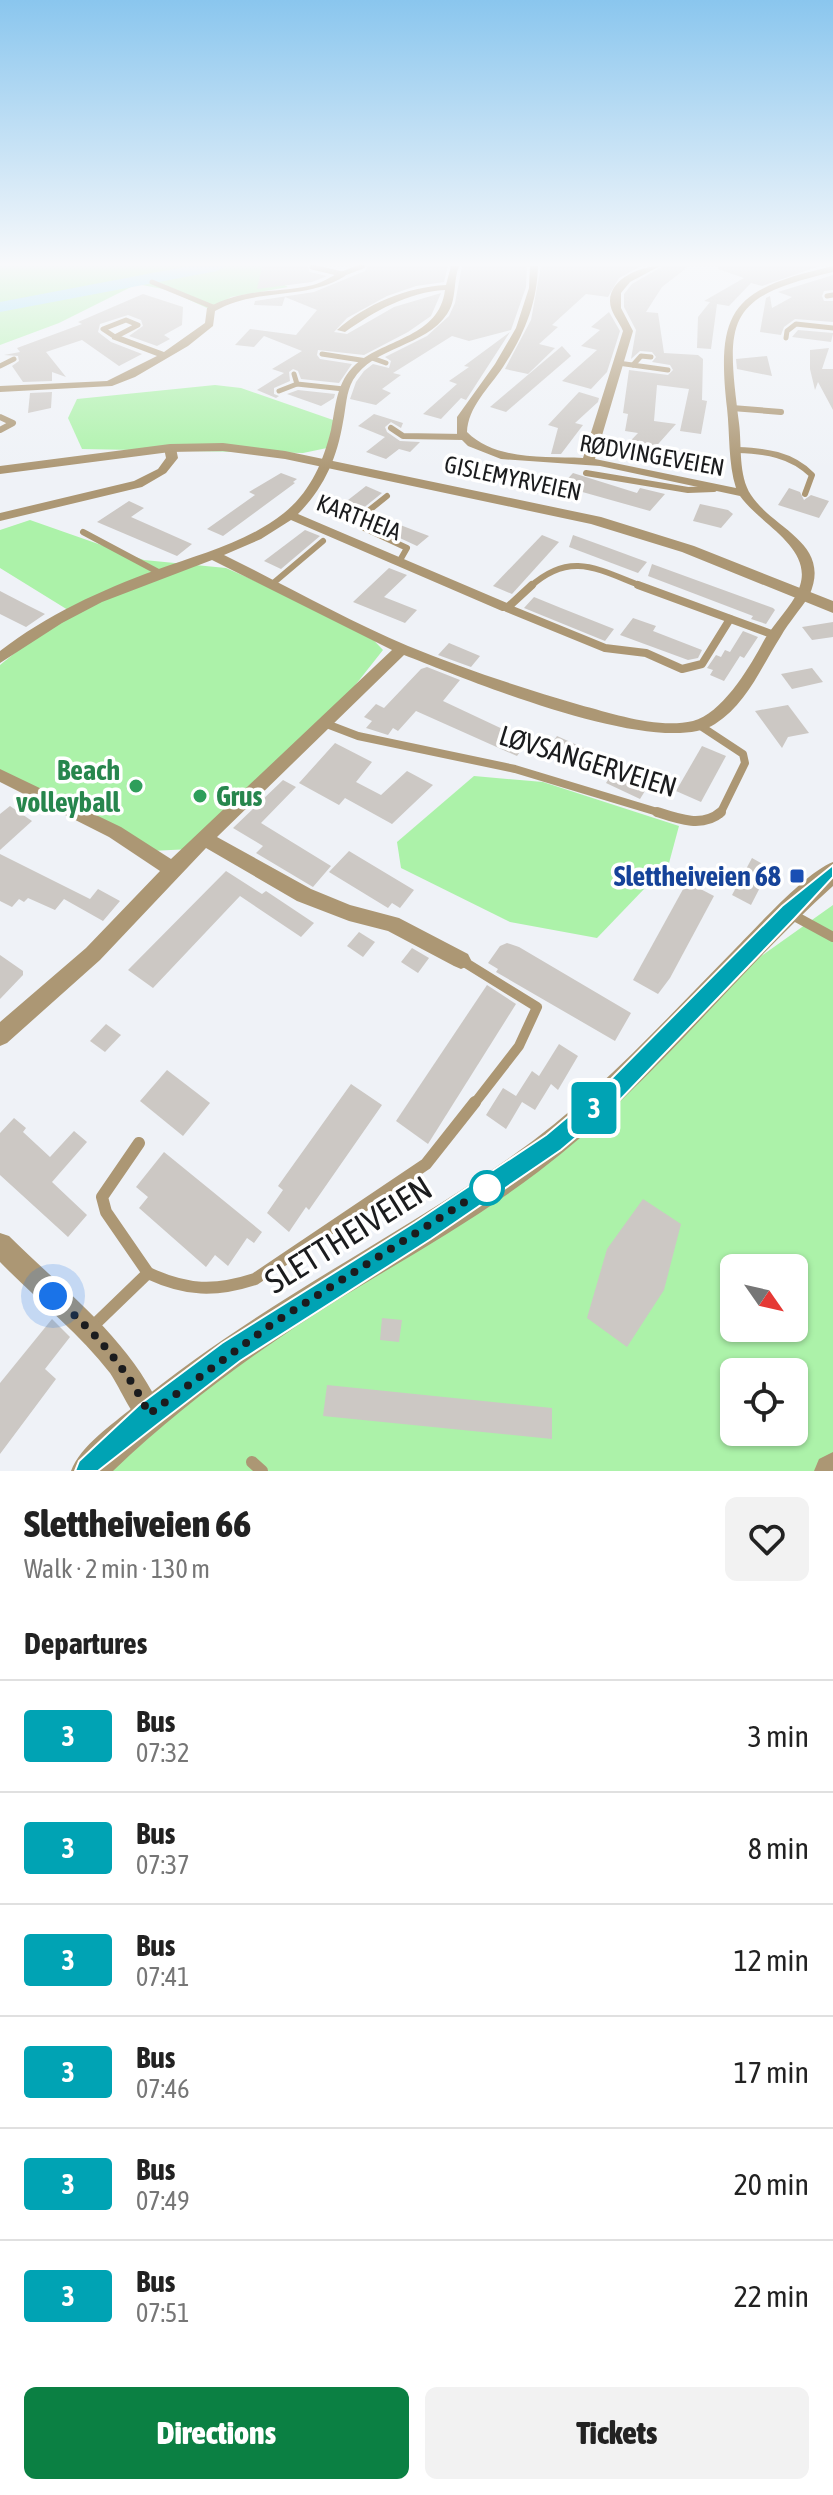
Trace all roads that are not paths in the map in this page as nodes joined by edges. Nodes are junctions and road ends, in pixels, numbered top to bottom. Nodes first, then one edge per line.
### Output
1 (111, 335) edge
2 (120, 335) edge
3 (197, 335) edge
4 (414, 335) edge
5 (519, 335) edge
6 (627, 335) edge
7 (727, 335) edge
8 (787, 335) edge
9 (115, 337) junction
10 (786, 338) dead end
11 (322, 354) dead end
12 (164, 355) junction
13 (651, 357) dead end
14 (14, 359) dead end
15 (369, 360) junction
16 (386, 363) dead end
17 (618, 363) junction
18 (633, 365) junction
19 (0, 366) edge
20 (668, 370) dead end
21 (294, 374) dead end
22 (297, 384) junction
23 (0, 389) edge
24 (344, 389) junction
25 (279, 391) dead end
26 (732, 408) junction
27 (781, 412) dead end
28 (0, 417) edge
29 (391, 428) dead end
30 (0, 430) edge
31 (464, 437) junction
32 (170, 448) junction
33 (737, 450) junction
34 (329, 463) junction
35 (587, 467) junction
36 (0, 470) edge
37 (743, 493) junction
38 (805, 494) dead end
39 (387, 496) dead end
40 (290, 515) junction
41 (0, 517) edge
42 (83, 532) dead end
43 (323, 541) dead end
44 (213, 555) junction
45 (399, 562) junction
46 (160, 573) junction
47 (271, 585) junction
48 (804, 594) junction
49 (833, 607) edge
50 (507, 608) junction
51 (730, 619) junction
52 (774, 635) junction
53 (4, 649) edge
54 (402, 649) junction
55 (323, 723) junction
56 (699, 725) junction
57 (0, 775) edge
58 (204, 838) junction
59 (173, 870) junction
60 (833, 872) edge
61 (789, 912) junction
62 (833, 937) edge
63 (461, 960) joint
64 (0, 1036) edge
65 (139, 1143) dead end
66 (0, 1245) edge
67 (148, 1273) junction
68 (91, 1328) junction
69 (149, 1414) junction
70 (88, 1471) edge

1 - 9 lane
2 - 9 lane
3 - 12 street
4 - 15 street
5 - 31 street
6 - 17 street
7 - 26 street
8 - 10 lane
9 - 12 street
11 - 15 lane
12 - 23 street
13 - 18 lane
14 - 19 lane
15 - 16 lane
15 - 24 street
17 - 18 lane
17 - 35 street
18 - 20 lane
21 - 22 lane
22 - 24 lane
22 - 25 lane
24 - 34 street
26 - 27 lane
26 - 33 street
28 - 30 lane
29 - 31 lane
31 - 35 street, RØDVINGEVEIEN
32 - 34 street, GISLEMYRVEIEN
32 - 36 street, GISLEMYRVEIEN
32 - 41 street
33 - 37 street
33 - 38 lane
34 - 40 street, KARTHEIA
34 - 48 street, GISLEMYRVEIEN
35 - 37 street, RØDVINGEVEIEN
37 - 48 street
39 - 45 lane, KARTHEIA
40 - 44 street, KARTHEIA
40 - 45 street, KARTHEIA
42 - 46 lane
43 - 47 lane, KARTHEIA
44 - 46 street, KARTHEIA
44 - 47 street
45 - 50 street
46 - 53 street, KARTHEIA
47 - 54 street
48 - 49 street, GISLEMYRVEIEN
48 - 52 street
50 - 51 lane
50 - 51 lane
51 - 52 lane
52 - 56 street
54 - 55 street
54 - 56 street, LØVSANGERVEIEN
55 - 56 lane, LØVSANGERVEIEN
55 - 58 street
57 - 59 street
58 - 59 street
58 - 63 street
59 - 64 street
60 - 61 street, SLETTHEIVEIEN
61 - 62 lane
61 - 69 street, SLETTHEIVEIEN
63 - 67 lane, SLETTHEIVEIEN
65 - 67 lane
66 - 68 street
67 - 68 lane
68 - 69 street
69 - 70 street, SLETTHEIVEIEN

